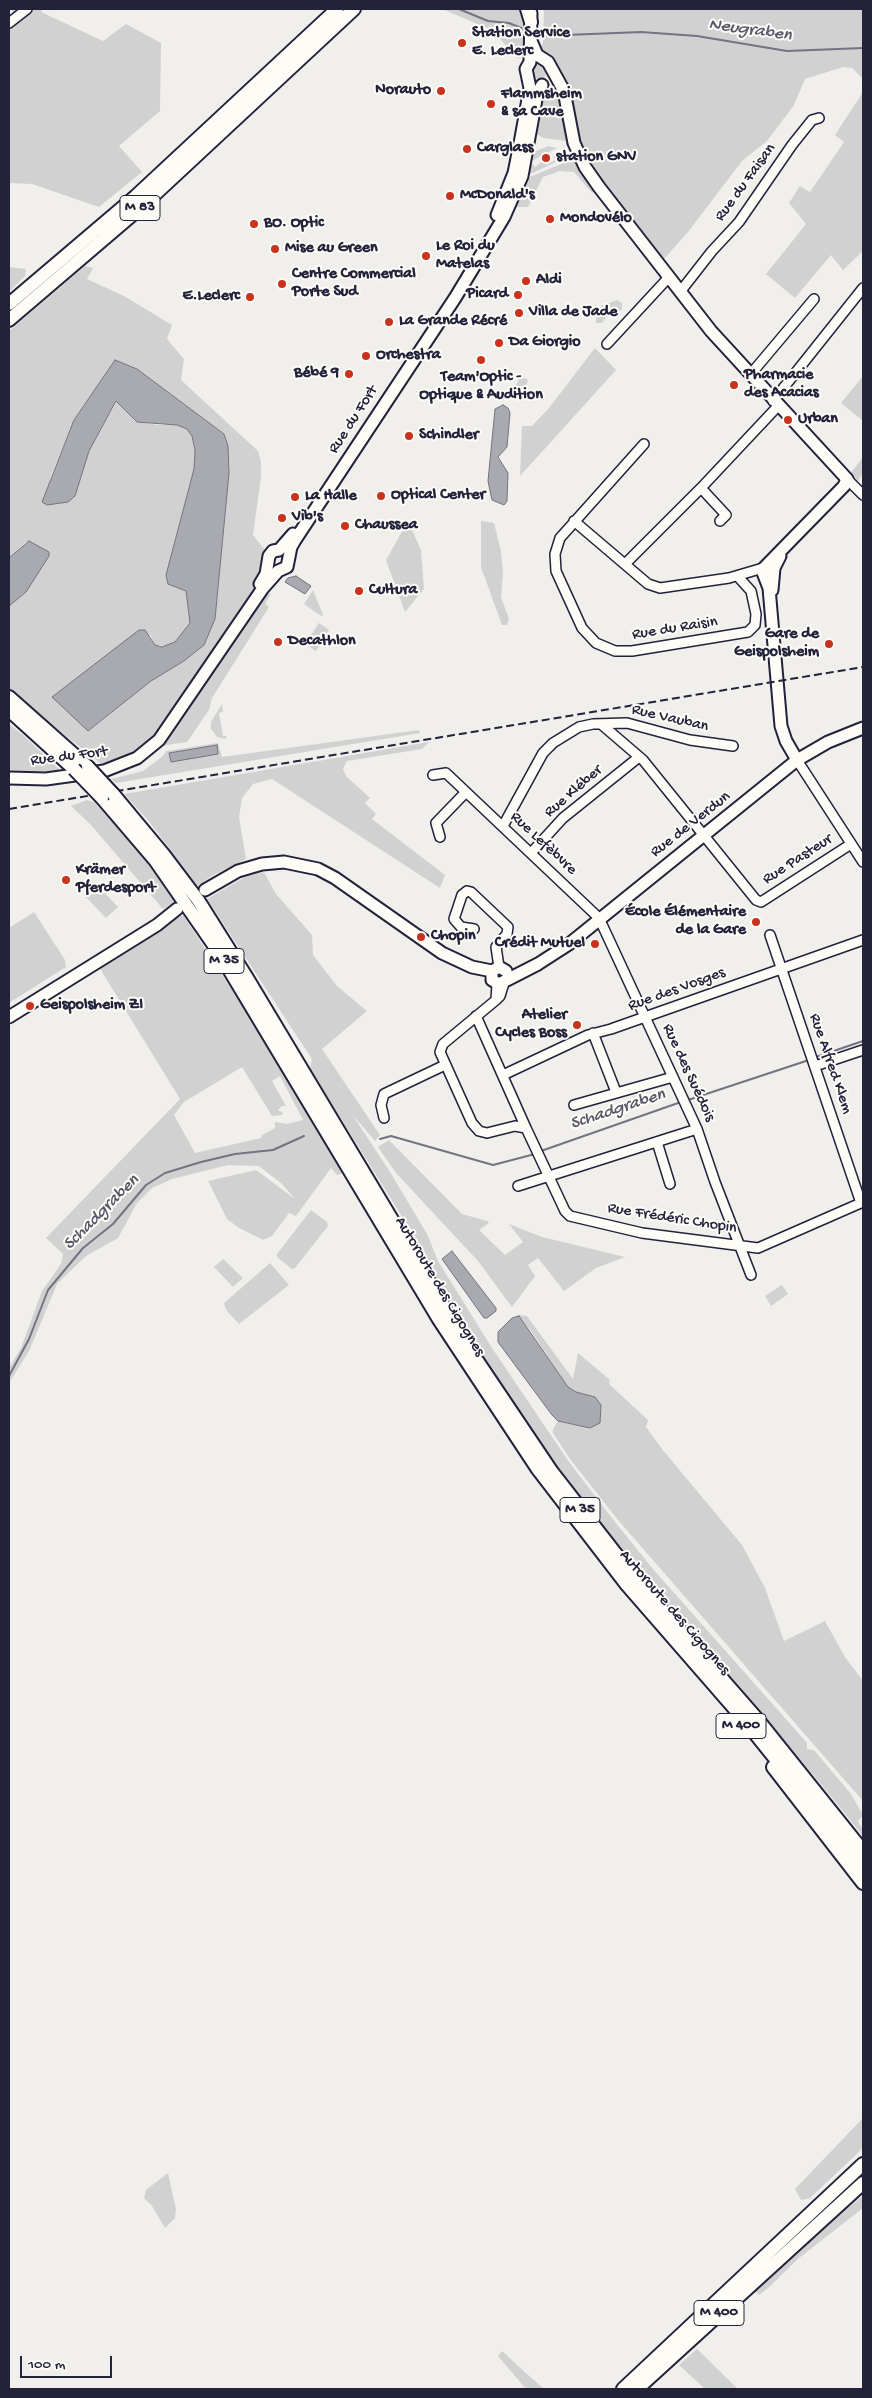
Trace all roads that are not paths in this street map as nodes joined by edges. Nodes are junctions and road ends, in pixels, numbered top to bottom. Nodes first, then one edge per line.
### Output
1 (27, 9) edge
2 (337, 9) edge
3 (354, 9) edge
4 (363, 9) edge
5 (526, 9) edge
6 (532, 9) edge
7 (9, 23) edge
8 (531, 29) junction
9 (541, 58) junction
10 (530, 62) junction
11 (297, 64) junction
12 (552, 69) junction
13 (530, 81) junction
14 (543, 84) junction
15 (819, 118) dead end
16 (599, 187) junction
17 (669, 277) junction
18 (863, 288) edge
19 (680, 292) junction
20 (814, 300) dead end
21 (9, 304) edge
22 (9, 320) edge
23 (608, 344) dead end
24 (750, 375) junction
25 (775, 403) junction
26 (644, 444) dead end
27 (847, 479) junction
28 (701, 488) junction
29 (863, 495) edge
30 (574, 521) junction
31 (720, 521) dead end
32 (284, 553) junction
33 (268, 563) junction
34 (625, 564) junction
35 (278, 571) junction
36 (768, 572) junction
37 (729, 578) junction
38 (740, 579) junction
39 (240, 619) junction
40 (9, 693) edge
41 (9, 697) edge
42 (9, 710) edge
43 (37, 721) junction
44 (601, 724) junction
45 (863, 728) edge
46 (734, 746) dead end
47 (639, 756) junction
48 (797, 760) junction
49 (433, 775) dead end
50 (9, 778) edge
51 (466, 792) junction
52 (108, 797) junction
53 (503, 826) junction
54 (703, 836) junction
55 (440, 837) dead end
56 (851, 844) junction
57 (531, 853) junction
58 (863, 862) edge
59 (205, 890) dead end
60 (599, 918) junction
61 (474, 929) dead end
62 (770, 936) dead end
63 (863, 940) edge
64 (781, 968) junction
65 (499, 976) junction
66 (9, 1015) edge
67 (476, 1016) junction
68 (645, 1016) junction
69 (593, 1033) junction
70 (863, 1050) edge
71 (812, 1060) junction
72 (445, 1065) junction
73 (503, 1075) junction
74 (673, 1077) junction
75 (616, 1092) junction
76 (574, 1105) dead end
77 (384, 1118) dead end
78 (526, 1128) junction
79 (697, 1128) junction
80 (657, 1142) junction
81 (548, 1177) junction
82 (670, 1184) dead end
83 (518, 1186) dead end
84 (862, 1203) edge
85 (738, 1244) junction
86 (751, 1275) dead end
87 (679, 1646) junction
88 (863, 1851) edge
89 (840, 1852) junction
90 (863, 1868) edge
91 (863, 1883) edge
92 (863, 1888) edge
93 (863, 2164) edge
94 (863, 2171) edge
95 (863, 2183) edge
96 (863, 2190) edge
97 (824, 2217) junction
98 (776, 2247) junction
99 (624, 2389) edge
100 (637, 2389) edge

1 - 7 street
2 - 21 highway, M 83
3 - 11 highway, M 83
4 - 11 highway
5 - 8 highway
6 - 8 main road, Rue du Fort
8 - 9 main road
8 - 10 main road, Rue du Fort
9 - 10 main road
9 - 12 main road
10 - 13 main road, Rue du Fort
11 - 22 highway, M 83
12 - 14 main road, Rue du Fort
12 - 16 main road
13 - 14 main road
13 - 32 main road, Rue du Fort
14 - 16 main road
14 - 32 main road, Rue du Fort
15 - 19 street, Rue du Faisan
16 - 17 main road
17 - 19 main road
17 - 23 street
18 - 25 street
19 - 24 main road
20 - 24 street
24 - 25 main road
25 - 27 main road
25 - 28 street
26 - 30 street
27 - 29 street
27 - 36 main road
28 - 31 street
28 - 34 street
30 - 34 street
30 - 38 street, Rue du Raisin
32 - 33 main road, Rue du Fort
32 - 35 main road, Rue du Fort
33 - 35 main road
33 - 39 main road, Rue du Fort
34 - 37 street
35 - 39 main road, Rue du Fort
36 - 37 street
36 - 38 street
36 - 48 main road
37 - 38 street
39 - 50 main road, Rue du Fort
40 - 43 highway
41 - 43 highway, Autoroute des Cigognes / M 35
42 - 52 highway, Autoroute des Cigognes / M 35, bridge
43 - 52 highway, Autoroute des Cigognes / M 35, bridge
44 - 46 street, Rue Vauban
44 - 47 street
44 - 53 street, Rue Vauban
45 - 48 main road, Rue de Verdun
47 - 54 street
47 - 57 street, Rue Kléber
48 - 54 main road, Rue de Verdun
48 - 56 street
49 - 51 street, Rue Lefèbvre
51 - 53 street, Rue Lefèbvre
51 - 55 street
52 - 87 highway, Autoroute des Cigognes / M 35
52 - 88 highway, Autoroute des Cigognes / M 35
53 - 57 street, Rue Lefèbvre
54 - 56 street, Rue Pasteur
54 - 60 main road, Rue de Verdun
56 - 58 street
57 - 60 street, Rue Lefèbvre
59 - 65 main road
60 - 65 main road, Rue de Verdun
60 - 68 street, Rue des Suédois
61 - 65 street
62 - 64 street, Rue Alfred Klem
63 - 64 street, Rue des Vosges
64 - 68 street, Rue des Vosges
64 - 71 street, Rue Alfred Klem
65 - 67 street
66 - 66 main road
67 - 72 street
67 - 73 street, Rue Frédéric Chopin
68 - 69 street, Rue des Vosges
68 - 74 street, Rue des Suédois
69 - 73 street, Rue des Vosges
69 - 75 street
70 - 71 street
71 - 84 street, Rue Alfred Klem
72 - 77 street
72 - 78 street
73 - 78 street, Rue Frédéric Chopin
74 - 75 street
74 - 79 street, Rue des Suédois
75 - 76 street
78 - 81 street, Rue Frédéric Chopin
79 - 80 street
79 - 85 street, Rue des Suédois
80 - 81 street
80 - 82 street
81 - 83 street
81 - 85 street, Rue Frédéric Chopin
84 - 85 street, Rue Frédéric Chopin
85 - 86 street, Rue des Suédois
87 - 89 highway, M 400
87 - 90 highway, Autoroute des Cigognes
89 - 91 highway
89 - 92 highway, M 400
93 - 98 highway, M 400
94 - 98 highway, M 400
95 - 97 highway, M 400
96 - 97 highway
97 - 100 highway, M 400
98 - 99 highway, M 400

